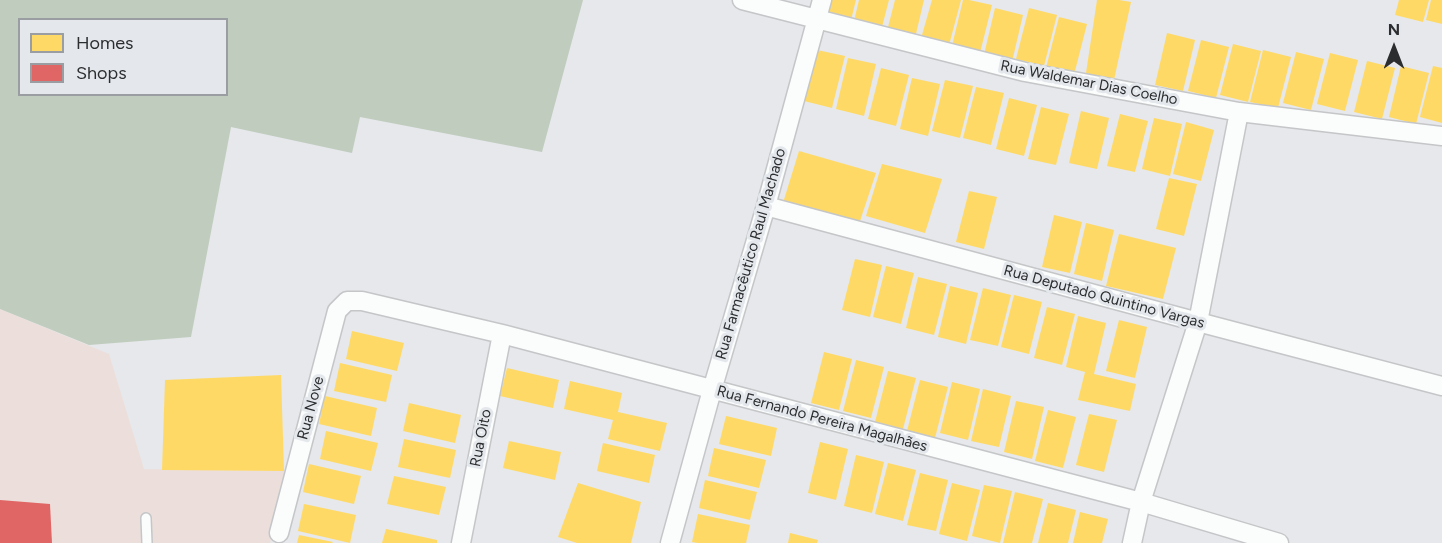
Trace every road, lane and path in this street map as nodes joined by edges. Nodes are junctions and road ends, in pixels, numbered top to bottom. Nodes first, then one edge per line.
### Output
1 (742, 0) edge
2 (822, 0) edge
3 (818, 19) junction
4 (1239, 112) junction
5 (1442, 136) edge
6 (766, 206) junction
7 (362, 301) joint
8 (1198, 322) junction
9 (502, 334) junction
10 (1442, 386) edge
11 (712, 390) junction
12 (1142, 502) junction
13 (146, 518) dead end
14 (279, 533) dead end
15 (147, 543) edge
16 (461, 543) edge
17 (670, 543) edge
18 (1132, 543) edge
19 (1279, 543) edge

1 - 3 street, Rua Waldemar Dias Coelho
2 - 3 street, Rua Farmacêutico Raul Machado
3 - 4 street, Rua Waldemar Dias Coelho
3 - 6 street, Rua Farmacêutico Raul Machado
4 - 5 street, Rua Waldemar Dias Coelho
4 - 8 street
6 - 8 street, Rua Deputado Quintino Vargas
6 - 11 street, Rua Farmacêutico Raul Machado
7 - 9 street, Rua Fernando Pereira Magalhães
7 - 14 street, Rua Nove
8 - 10 street, Rua Deputado Quintino Vargas
8 - 12 street
9 - 11 street, Rua Fernando Pereira Magalhães
9 - 16 street, Rua Oito
11 - 12 street, Rua Fernando Pereira Magalhães
11 - 17 street, Rua Farmacêutico Raul Machado
12 - 18 street
12 - 19 street, Rua Fernando Pereira Magalhães
13 - 15 lane

